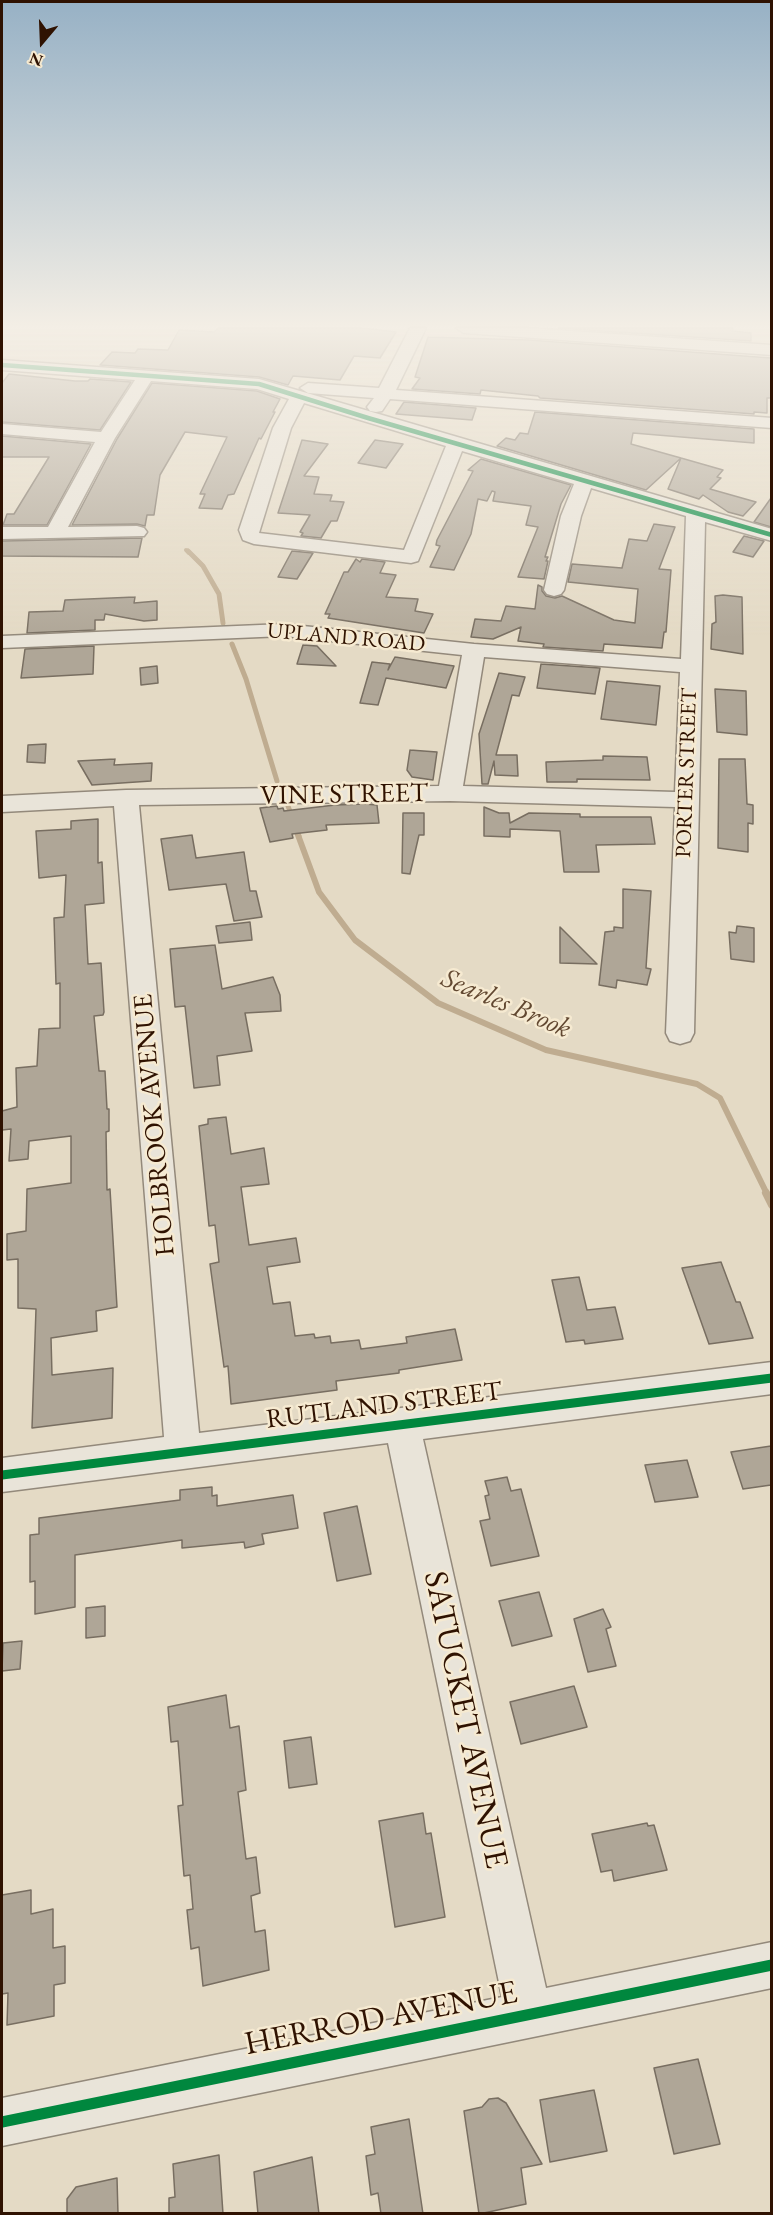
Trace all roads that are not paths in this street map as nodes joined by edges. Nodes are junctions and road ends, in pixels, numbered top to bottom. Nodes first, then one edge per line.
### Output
1 (29, 431) edge
2 (110, 431) edge
3 (281, 431) edge
4 (413, 431) edge
5 (106, 438) junction
6 (456, 444) junction
7 (585, 480) junction
8 (696, 513) junction
9 (55, 532) junction
10 (137, 532) dead end
11 (2, 533) edge
12 (771, 535) edge
13 (554, 590) dead end
14 (2, 642) edge
15 (474, 650) junction
16 (690, 666) junction
17 (450, 793) junction
18 (126, 798) junction
19 (686, 800) junction
20 (2, 804) edge
21 (680, 1033) dead end
22 (771, 1378) edge
23 (402, 1425) junction
24 (183, 1452) junction
25 (2, 1475) edge
26 (771, 1965) edge
27 (529, 2015) junction
28 (2, 2122) edge

1 - 5 street
2 - 5 street
3 - 6 street
4 - 6 street
5 - 9 street
6 - 7 street
7 - 8 street
7 - 13 street
8 - 12 street
8 - 16 street, PORTER STREET
9 - 10 street
9 - 11 street
14 - 15 street, UPLAND ROAD
15 - 16 street, UPLAND ROAD
15 - 17 street
16 - 19 street, PORTER STREET
17 - 18 street, VINE STREET
17 - 19 street, VINE STREET
18 - 20 street, VINE STREET
18 - 24 street, HOLBROOK AVENUE
19 - 21 street, PORTER STREET
22 - 23 street, RUTLAND STREET
23 - 24 street, RUTLAND STREET
23 - 27 street, SATUCKET AVENUE
24 - 25 street, RUTLAND STREET
26 - 27 street, HERROD AVENUE
27 - 28 street, HERROD AVENUE

